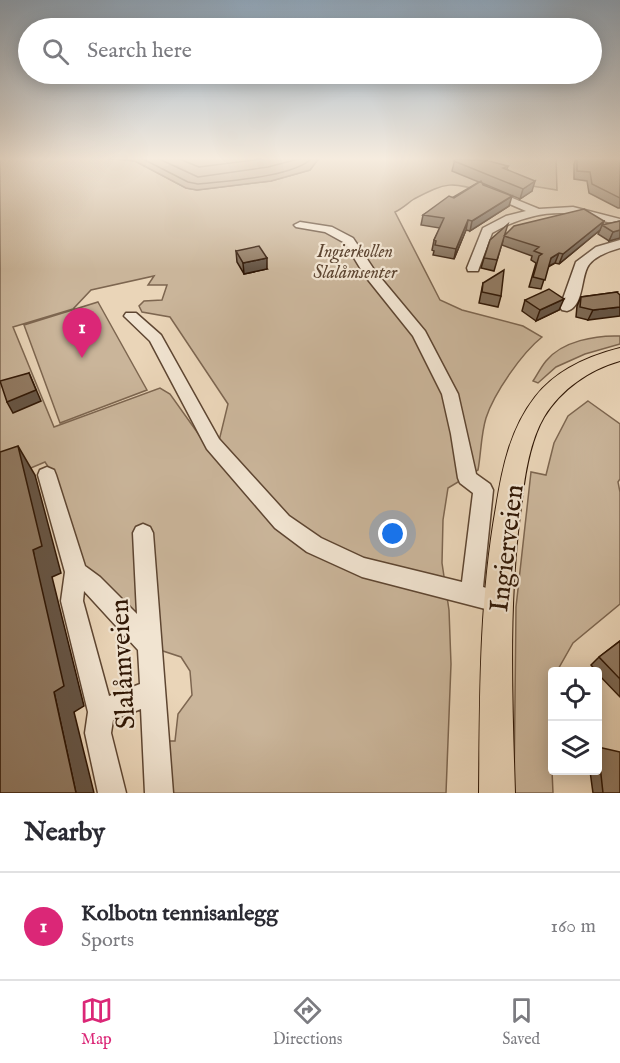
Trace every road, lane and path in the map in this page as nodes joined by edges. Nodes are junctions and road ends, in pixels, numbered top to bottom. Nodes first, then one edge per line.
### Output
1 (498, 195) edge
2 (538, 212) junction
3 (620, 222) edge
4 (300, 225) dead end
5 (620, 244) edge
6 (473, 268) dead end
7 (567, 307) dead end
8 (131, 316) dead end
9 (620, 354) edge
10 (46, 475) dead end
11 (143, 533) dead end
12 (76, 572) junction
13 (471, 595) junction
14 (497, 602) junction
15 (151, 646) junction
16 (153, 692) junction
17 (101, 712) junction
18 (112, 793) edge
19 (159, 793) edge
20 (497, 793) edge

1 - 2 street
2 - 3 street
2 - 6 street
4 - 13 street
5 - 7 street
8 - 13 street
9 - 14 main road, Ingierveien
10 - 12 street
11 - 15 street, Slalåmveien
12 - 15 street
12 - 17 street
13 - 14 street
14 - 20 main road, Ingierveien
15 - 16 street, Slalåmveien
16 - 17 street
16 - 19 street, Slalåmveien
17 - 18 street

